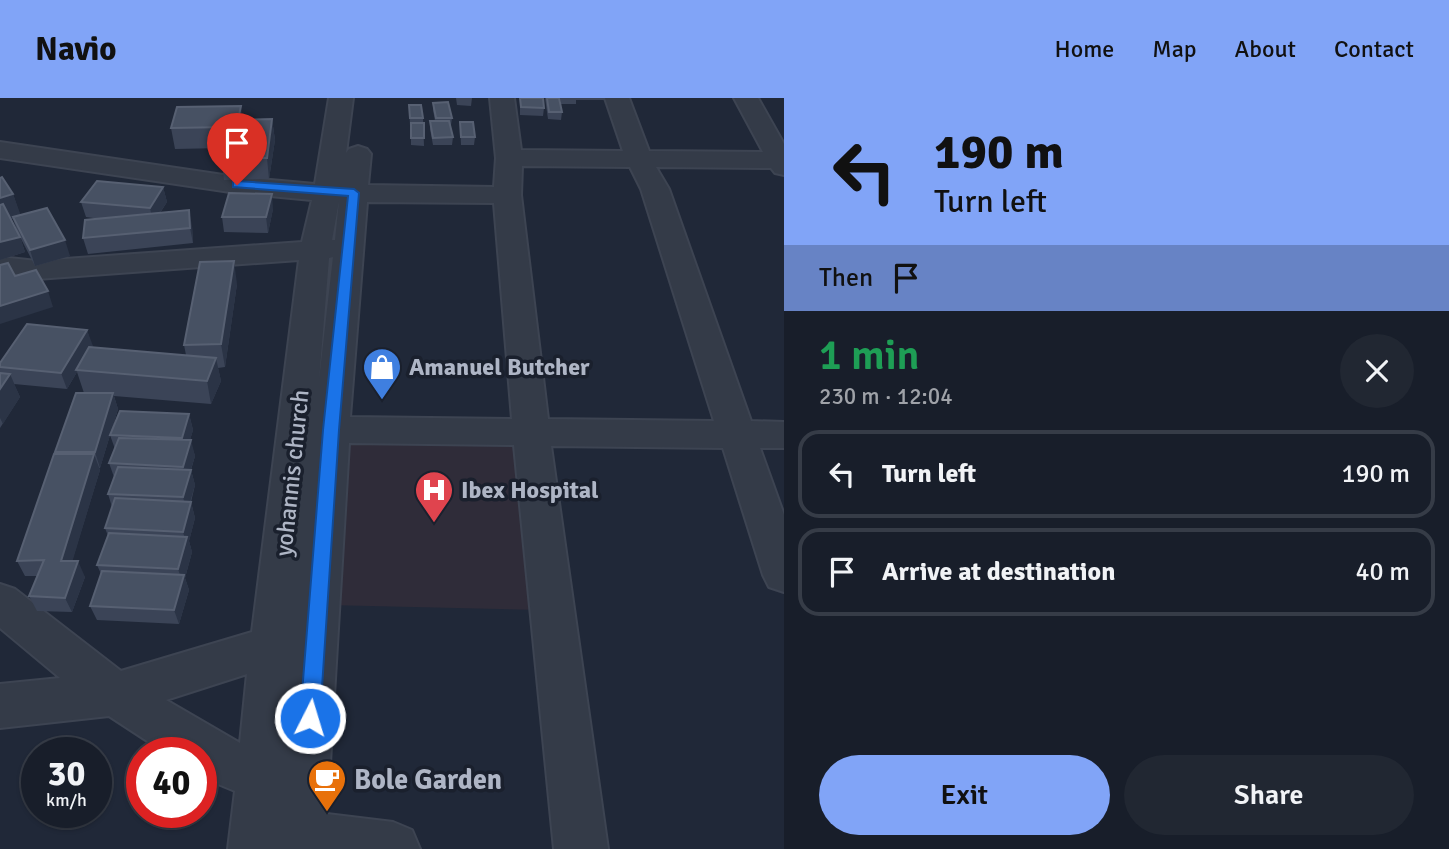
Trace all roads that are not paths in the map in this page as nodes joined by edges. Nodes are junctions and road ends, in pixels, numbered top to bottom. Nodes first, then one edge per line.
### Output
1 (341, 98) edge
2 (364, 98) edge
3 (502, 98) edge
4 (617, 98) edge
5 (756, 103) edge
6 (0, 150) edge
7 (639, 159) junction
8 (782, 163) edge
9 (508, 176) junction
10 (340, 193) junction
11 (331, 248) junction
12 (0, 266) edge
13 (314, 430) junction
14 (531, 431) junction
15 (736, 435) junction
16 (784, 435) edge
17 (784, 575) edge
18 (0, 602) edge
19 (294, 647) junction
20 (114, 694) junction
21 (0, 706) edge
22 (284, 768) junction
23 (277, 841) edge
24 (393, 849) edge
25 (582, 849) edge

1 - 10 street
2 - 10 street
3 - 9 street
4 - 7 street
5 - 8 street
6 - 10 street
7 - 8 street
7 - 9 street
7 - 15 street
9 - 10 street
9 - 14 street
10 - 11 street
11 - 12 street
11 - 13 street
13 - 14 street
13 - 19 street
14 - 15 street
14 - 25 street
15 - 16 street
15 - 17 street
18 - 20 street
19 - 20 street
19 - 22 street
20 - 21 street
20 - 22 street
22 - 23 street
23 - 24 street

